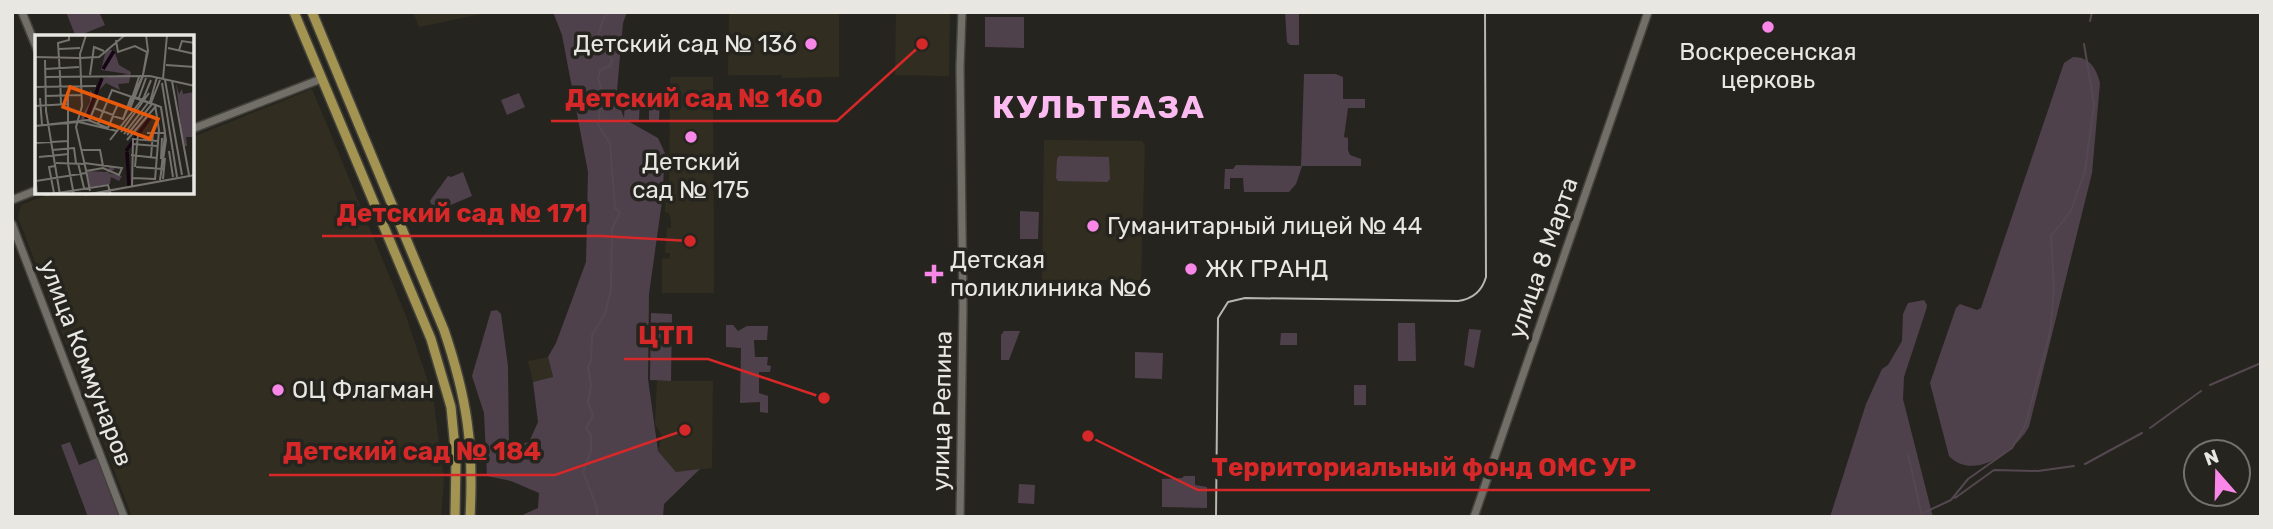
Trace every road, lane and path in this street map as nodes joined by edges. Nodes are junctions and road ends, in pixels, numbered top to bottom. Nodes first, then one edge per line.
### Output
1 (22, 12) edge
2 (293, 12) edge
3 (312, 12) edge
4 (962, 12) edge
5 (1648, 12) edge
6 (35, 44) edge
7 (321, 79) junction
8 (194, 128) edge
9 (35, 191) edge
10 (12, 200) edge
11 (12, 224) edge
12 (124, 517) edge
13 (455, 517) edge
14 (470, 517) edge
15 (960, 517) edge
16 (1474, 517) edge

1 - 6 street
2 - 7 main road
3 - 14 main road
4 - 15 street, улица Репина
5 - 16 street, улица 8 Марта
7 - 8 street
7 - 13 main road
9 - 10 street
11 - 12 street, улица Коммунаров

